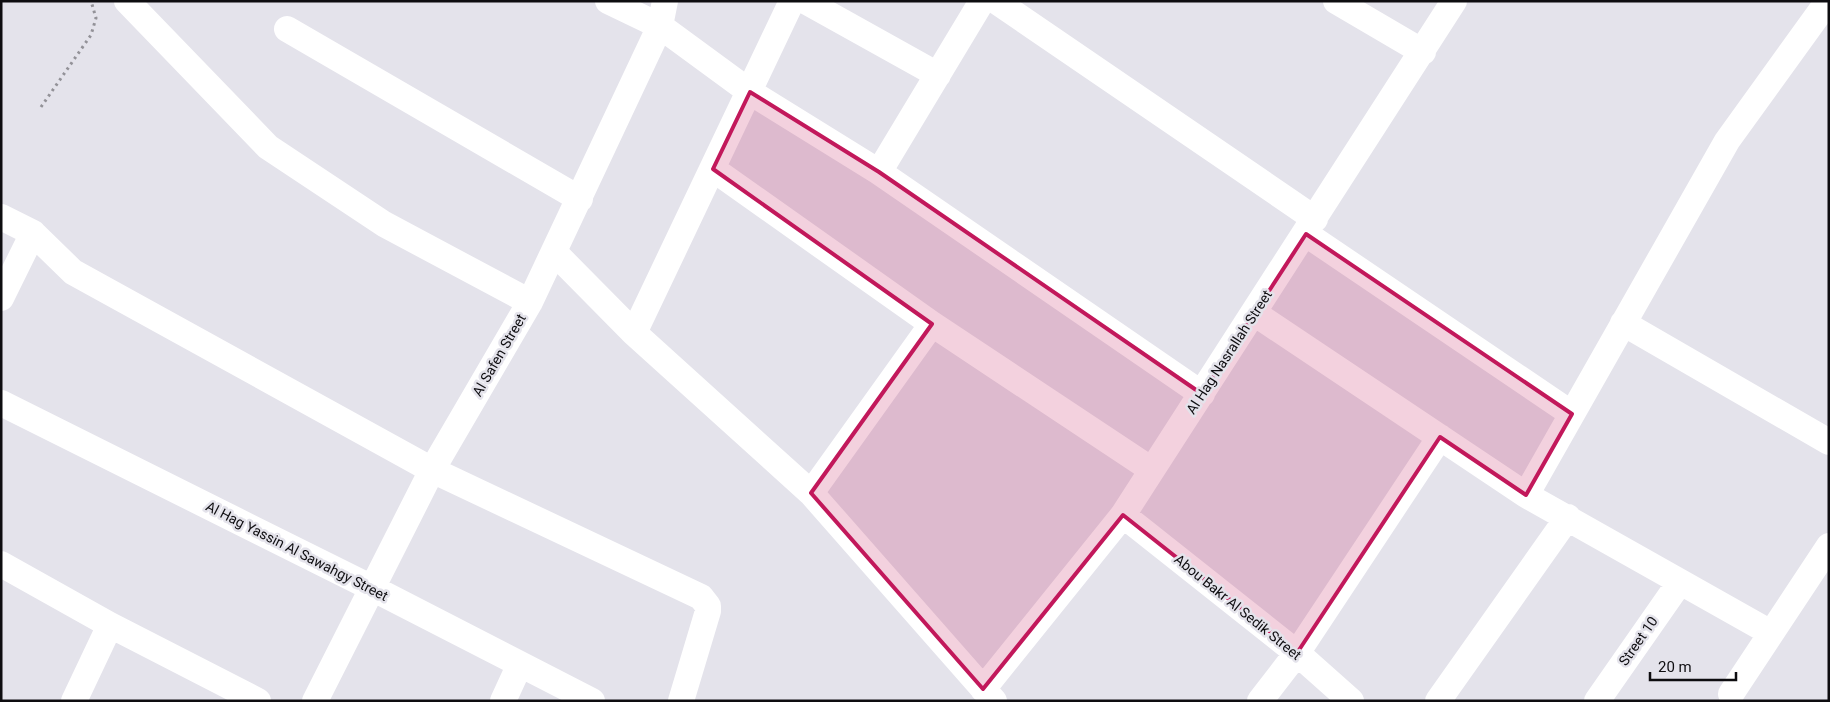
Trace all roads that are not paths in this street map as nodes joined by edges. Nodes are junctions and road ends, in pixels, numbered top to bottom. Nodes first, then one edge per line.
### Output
1 (608, 1) edge
2 (792, 1) edge
3 (805, 1) edge
4 (982, 1) edge
5 (996, 1) edge
6 (1336, 1) edge
7 (1454, 1) edge
8 (1828, 1) edge
9 (130, 3) edge
10 (663, 14) edge
11 (287, 30) dead end
12 (1423, 52) junction
13 (938, 74) junction
14 (750, 92) junction
15 (713, 168) junction
16 (879, 172) junction
17 (580, 199) junction
18 (1, 216) edge
19 (1310, 226) junction
20 (33, 233) junction
21 (556, 253) junction
22 (1, 298) edge
23 (530, 302) junction
24 (1254, 313) junction
25 (932, 324) junction
26 (1623, 324) junction
27 (634, 334) junction
28 (1202, 394) junction
29 (1, 403) edge
30 (1572, 414) junction
31 (1440, 437) junction
32 (1829, 442) edge
33 (432, 470) junction
34 (1152, 470) junction
35 (811, 493) junction
36 (1526, 494) junction
37 (1123, 515) junction
38 (1568, 517) junction
39 (1829, 546) edge
40 (1, 564) edge
41 (1680, 582) junction
42 (372, 588) junction
43 (110, 625) junction
44 (1771, 633) junction
45 (1297, 653) junction
46 (520, 664) junction
47 (1731, 694) dead end
48 (989, 695) edge
49 (74, 701) edge
50 (258, 701) edge
51 (316, 701) edge
52 (503, 701) edge
53 (592, 701) edge
54 (681, 701) edge
55 (1260, 701) edge
56 (1351, 701) edge
57 (1438, 701) edge
58 (1597, 701) edge

1 - 10 street
2 - 14 street
3 - 13 street
4 - 13 street
5 - 19 street
6 - 12 street
7 - 12 street, Al Hag Nasrallah Street
8 - 26 street
9 - 23 street
10 - 14 street
10 - 17 street, Al Safen Street
11 - 17 street
12 - 19 street, Al Hag Nasrallah Street
13 - 16 street
14 - 15 street
14 - 16 street
15 - 25 street
15 - 27 street
16 - 28 street
17 - 21 street, Al Safen Street
18 - 20 street
19 - 24 street, Al Hag Nasrallah Street
19 - 30 street
20 - 22 street
20 - 33 street
21 - 23 street, Al Safen Street
21 - 27 street
23 - 33 street, Al Safen Street
24 - 28 street, Al Hag Nasrallah Street
24 - 31 street
25 - 34 street
25 - 35 street
26 - 30 street
26 - 32 street
27 - 35 street
28 - 34 street, Al Hag Nasrallah Street
29 - 42 street, Al Hag Yassin Al Sawahgy Street
30 - 36 street
31 - 36 street
31 - 45 street
33 - 42 street, Al Safen Street
33 - 54 street
34 - 37 street, Al Hag Nasrallah Street
35 - 48 street
36 - 38 street
37 - 45 street, Abou Bakr Al Sedik Street
37 - 48 street, Al Hag Nasrallah Street
38 - 41 street
38 - 57 street
39 - 44 street
40 - 43 street
41 - 44 street
41 - 58 street, Street 10
42 - 46 street, Al Hag Yassin Al Sawahgy Street
42 - 51 street, Al Safen Street
43 - 49 street
43 - 50 street
44 - 47 street
45 - 55 street
45 - 56 street, Abou Bakr Al Sedik Street
46 - 52 street
46 - 53 street, Al Hag Yassin Al Sawahgy Street

